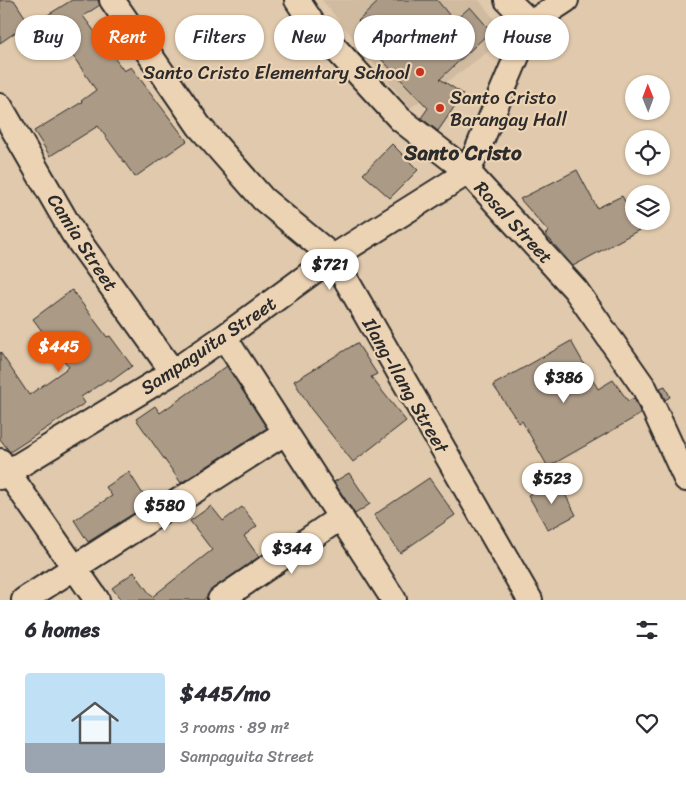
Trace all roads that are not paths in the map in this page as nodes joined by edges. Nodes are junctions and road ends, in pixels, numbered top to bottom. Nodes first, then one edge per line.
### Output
1 (112, 0) edge
2 (297, 0) edge
3 (507, 0) edge
4 (566, 0) edge
5 (523, 15) edge
6 (543, 15) edge
7 (515, 60) edge
8 (0, 106) edge
9 (468, 172) junction
10 (333, 257) junction
11 (224, 337) junction
12 (173, 372) junction
13 (286, 432) junction
14 (3, 470) edge
15 (686, 479) edge
16 (341, 517) junction
17 (75, 567) junction
18 (24, 600) edge
19 (97, 600) edge
20 (220, 600) edge
21 (394, 600) edge
22 (530, 600) edge

1 - 10 street, Ilang-Ilang Street
2 - 9 street, Rosal Street
3 - 5 street
4 - 6 street
7 - 9 street
8 - 12 street, Camia Street
9 - 10 street, Sampaguita Street
9 - 15 street, Rosal Street
10 - 11 street, Sampaguita Street
10 - 22 street, Ilang-Ilang Street
11 - 12 street, Sampaguita Street
11 - 13 street
12 - 14 street, Sampaguita Street
13 - 16 street
13 - 17 street
14 - 17 street
16 - 20 street
16 - 21 street
17 - 18 street
17 - 19 street

